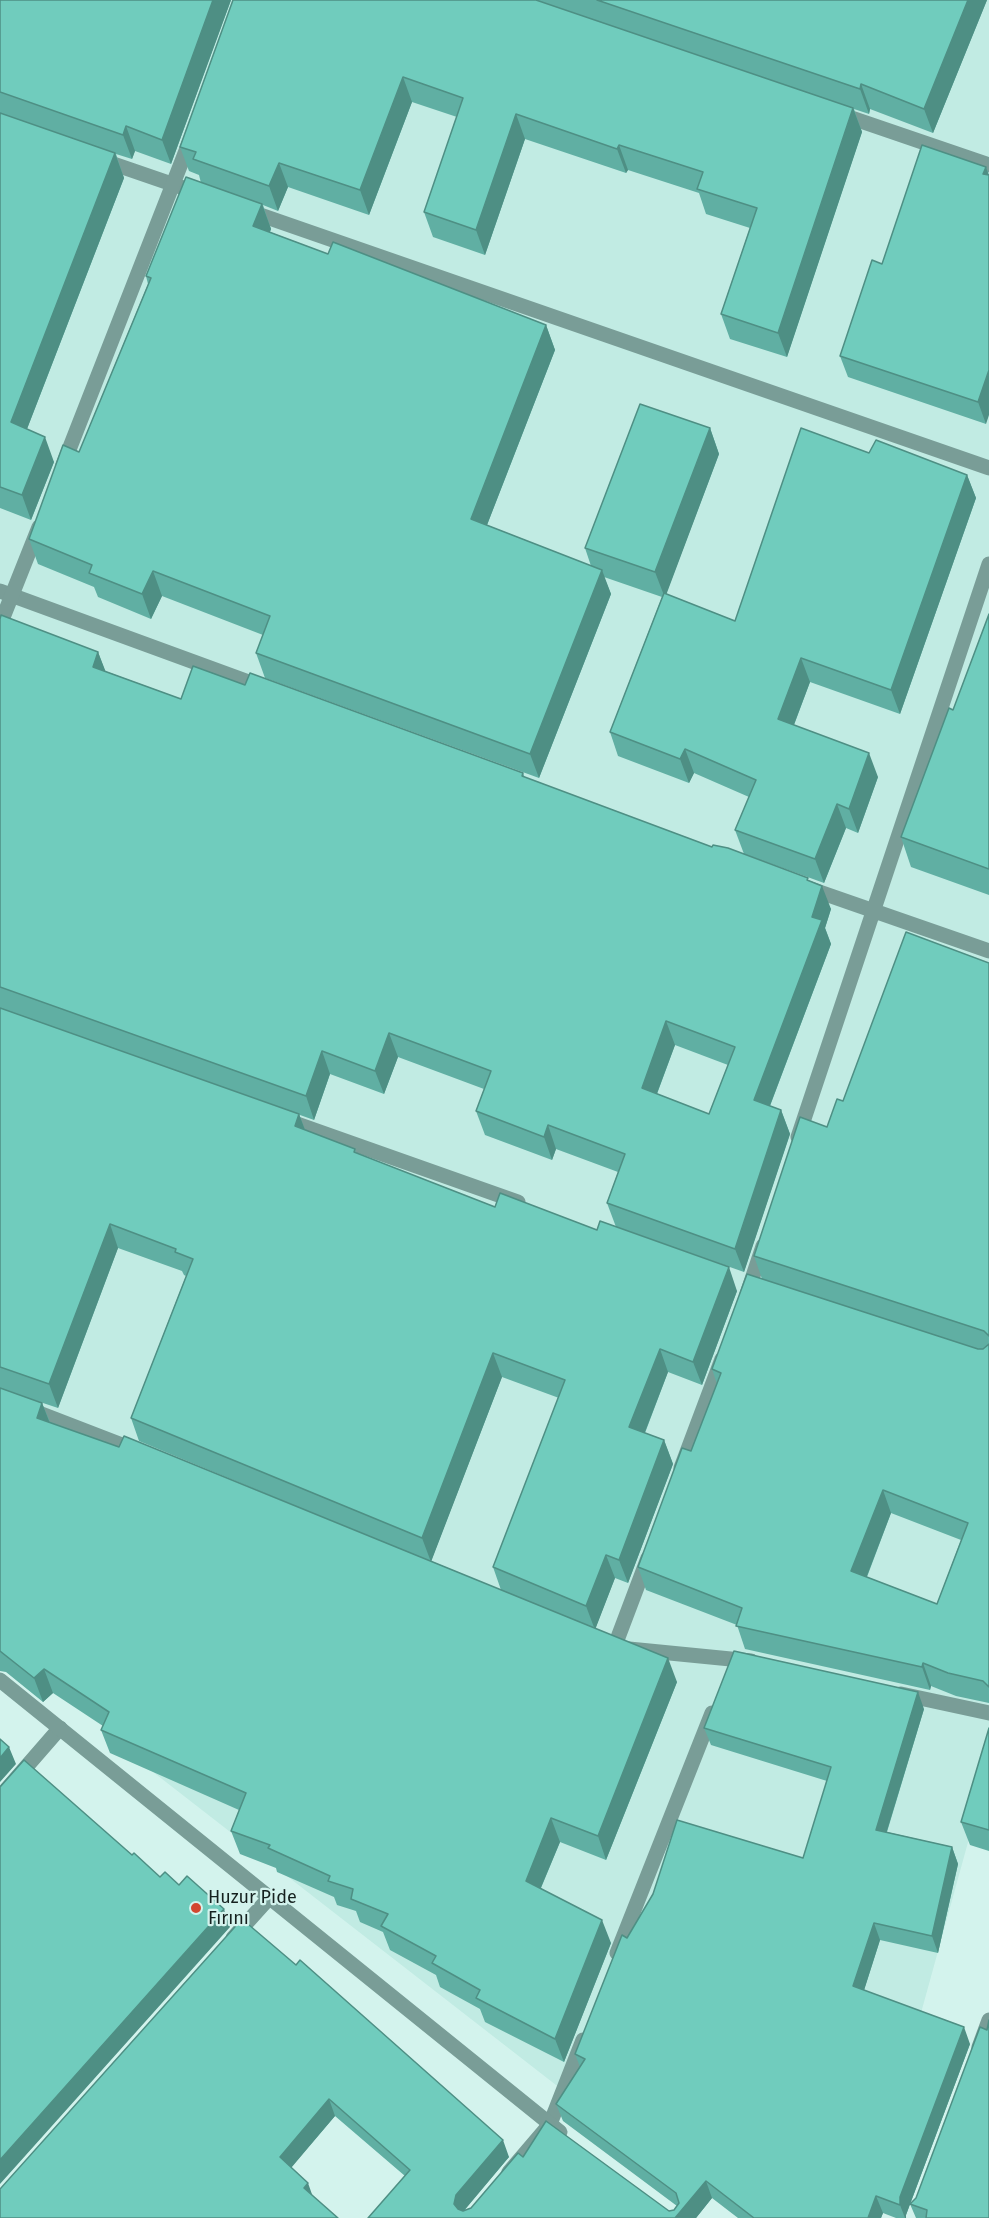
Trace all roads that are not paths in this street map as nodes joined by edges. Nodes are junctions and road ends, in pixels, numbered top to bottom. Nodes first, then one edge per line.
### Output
1 (831, 111) edge
2 (198, 120) edge
3 (87, 154) edge
4 (989, 165) edge
5 (174, 185) junction
6 (989, 468) edge
7 (56, 484) edge
8 (42, 517) edge
9 (989, 564) edge
10 (6, 593) edge
11 (0, 625) edge
12 (280, 693) edge
13 (794, 882) edge
14 (872, 911) junction
15 (989, 951) edge
16 (269, 1113) edge
17 (795, 1149) edge
18 (537, 1209) edge
19 (769, 1228) edge
20 (742, 1307) edge
21 (729, 1340) edge
22 (0, 1398) edge
23 (159, 1460) edge
24 (676, 1483) edge
25 (655, 1538) edge
26 (734, 1657) junction
27 (768, 1665) edge
28 (0, 1680) edge
29 (725, 1680) edge
30 (885, 1690) edge
31 (716, 1702) edge
32 (989, 1713) edge
33 (60, 1728) junction
34 (0, 1797) edge
35 (269, 1898) junction
36 (222, 1951) edge
37 (611, 1969) edge
38 (989, 2020) edge
39 (589, 2024) edge
40 (972, 2064) edge
41 (550, 2124) junction
42 (577, 2144) edge
43 (499, 2184) edge

1 - 4 street
2 - 5 street
3 - 5 street
5 - 6 street
5 - 7 street
8 - 10 street
9 - 14 street
10 - 11 street
10 - 12 street
13 - 14 street
14 - 15 street
14 - 17 street
16 - 18 street
19 - 20 street
21 - 24 street
22 - 23 street
25 - 26 street
26 - 27 street
26 - 29 street
28 - 33 street
30 - 32 street
31 - 37 street
33 - 34 street
33 - 35 street
35 - 36 street
35 - 41 street
38 - 40 street
39 - 41 street
41 - 42 street
41 - 43 street

